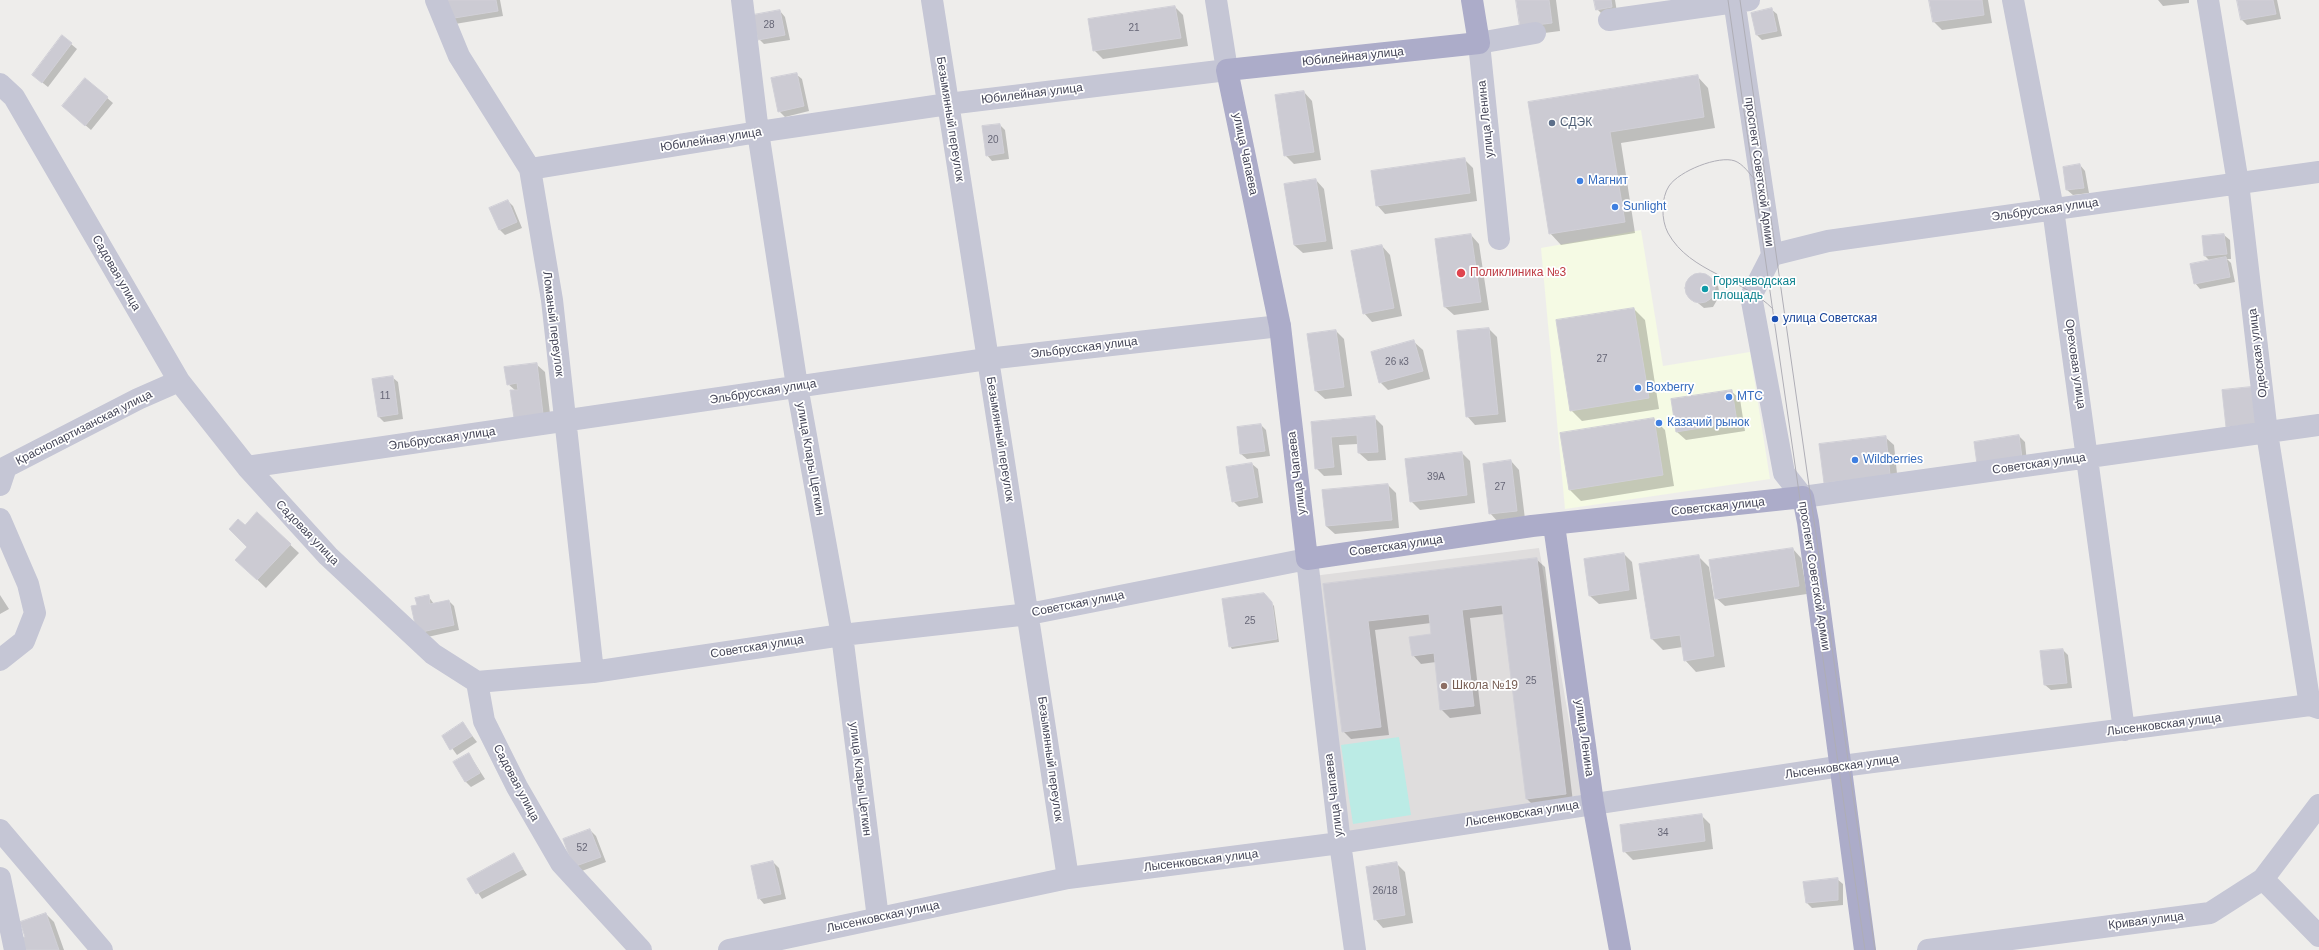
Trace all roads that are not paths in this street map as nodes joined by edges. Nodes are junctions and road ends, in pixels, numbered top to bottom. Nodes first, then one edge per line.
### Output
1 (436, 0) edge
2 (742, 0) edge
3 (932, 0) edge
4 (1216, 0) edge
5 (1472, 0) edge
6 (2013, 0) edge
7 (2208, 0) edge
8 (1739, 1) edge
9 (1609, 20) dead end
10 (1535, 33) dead end
11 (1479, 43) junction
12 (1227, 70) junction
13 (0, 84) edge
14 (948, 104) junction
15 (758, 132) junction
16 (530, 169) junction
17 (2319, 172) edge
18 (2238, 183) junction
19 (2053, 209) junction
20 (1499, 239) dead end
21 (1772, 255) junction
22 (1280, 326) junction
23 (987, 359) junction
24 (179, 381) junction
25 (797, 386) junction
26 (565, 422) junction
27 (2319, 425) edge
28 (2267, 433) junction
29 (2088, 458) junction
30 (247, 467) junction
31 (0, 485) edge
32 (1803, 498) junction
33 (0, 520) edge
34 (1554, 525) junction
35 (1307, 559) junction
36 (1029, 614) junction
37 (842, 635) junction
38 (0, 660) edge
39 (593, 672) junction
40 (477, 682) junction
41 (2314, 707) edge
42 (2124, 730) junction
43 (1842, 766) junction
44 (1593, 803) junction
45 (2319, 804) edge
46 (0, 830) edge
47 (1340, 843) junction
48 (0, 878) edge
49 (1068, 878) junction
50 (2263, 879) junction
51 (878, 918) junction
52 (2319, 936) edge
53 (15, 950) edge
54 (102, 950) edge
55 (641, 950) edge
56 (729, 950) edge
57 (1355, 950) edge
58 (1620, 950) edge
59 (1865, 950) edge
60 (1928, 950) edge

1 - 16 street, Ломаный переулок
2 - 15 street, улица Клары Цеткин
3 - 14 street, Безымянный переулок
4 - 12 street, улица Чапаева
5 - 11 main road, улица Ленина
6 - 19 street, Ореховая улица
7 - 18 street, Одесская улица
8 - 9 street
8 - 21 street, проспект Советской Армии
10 - 11 street, Юбилейная улица
11 - 12 main road, Юбилейная улица
11 - 20 street, улица Ленина
12 - 14 street, Юбилейная улица
12 - 22 main road, улица Чапаева
13 - 24 street, Садовая улица
14 - 15 street, Юбилейная улица
14 - 23 street, Безымянный переулок
15 - 16 street, Юбилейная улица
15 - 25 street, улица Клары Цеткин
16 - 26 street, Ломаный переулок
17 - 18 street, Эльбрусская улица
18 - 19 street, Эльбрусская улица
18 - 28 street, Одесская улица
19 - 21 street, Эльбрусская улица
19 - 29 street, Ореховая улица
21 - 32 street, проспект Советской Армии
22 - 23 street, Эльбрусская улица
22 - 35 main road, улица Чапаева
23 - 25 street, Эльбрусская улица
23 - 36 street, Безымянный переулок
24 - 30 street, Садовая улица
24 - 31 street, Краснопартизанская улица
25 - 26 street, Эльбрусская улица
25 - 37 street, улица Клары Цеткин
26 - 30 street, Эльбрусская улица
26 - 39 street, Ломаный переулок
27 - 28 street, Советская улица
28 - 29 street, Советская улица
28 - 41 street, Одесская улица
29 - 32 street, Советская улица
29 - 42 street, Ореховая улица
30 - 40 street, Садовая улица
32 - 34 main road, Советская улица
32 - 43 main road, проспект Советской Армии
33 - 38 street
34 - 35 main road, Советская улица
34 - 44 main road, улица Ленина
35 - 36 street, Советская улица
35 - 47 street, улица Чапаева
36 - 37 street, Советская улица
36 - 49 street, Безымянный переулок
37 - 39 street, Советская улица
37 - 51 street, улица Клары Цеткин
39 - 40 street, Советская улица
40 - 55 street, Садовая улица
41 - 42 street, Лысенковская улица
42 - 43 street, Лысенковская улица
43 - 44 street, Лысенковская улица
43 - 59 main road, проспект Советской Армии
44 - 47 street, Лысенковская улица
44 - 58 main road, улица Ленина
45 - 50 street, Кривая улица
46 - 54 street
47 - 49 street, Лысенковская улица
47 - 57 street, улица Чапаева
48 - 53 street
49 - 51 street, Лысенковская улица
50 - 52 street
50 - 60 street, Кривая улица
51 - 56 street, Лысенковская улица

